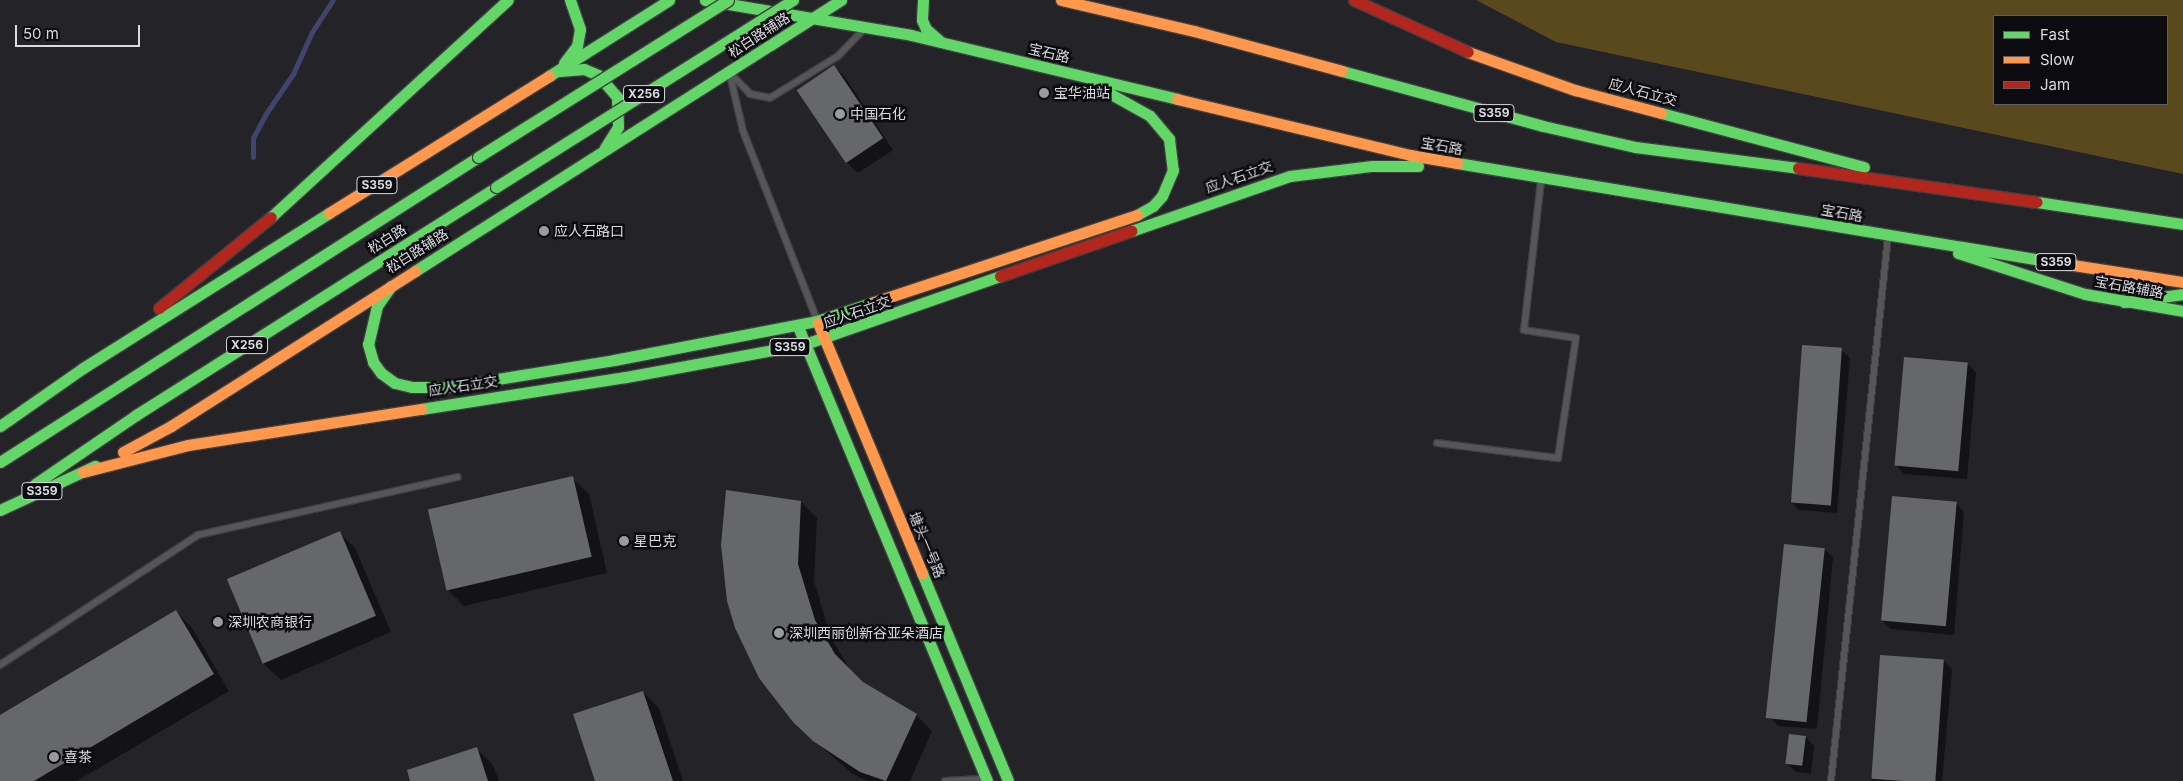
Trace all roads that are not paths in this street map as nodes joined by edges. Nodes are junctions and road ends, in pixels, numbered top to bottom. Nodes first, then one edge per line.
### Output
1 (508, 0) edge
2 (570, 0) edge
3 (669, 0) edge
4 (704, 0) edge
5 (728, 0) edge
6 (793, 0) edge
7 (841, 0) edge
8 (923, 0) edge
9 (1061, 0) edge
10 (1354, 0) edge
11 (1076, 2) edge
12 (814, 18) junction
13 (865, 26) junction
14 (943, 43) junction
15 (1057, 70) junction
16 (730, 72) junction
17 (553, 73) junction
18 (602, 153) junction
19 (1480, 168) junction
20 (1542, 177) junction
21 (1934, 186) junction
22 (2183, 224) edge
23 (1888, 236) junction
24 (1929, 243) junction
25 (2183, 282) edge
26 (391, 286) junction
27 (2183, 294) edge
28 (2124, 302) junction
29 (2183, 311) edge
30 (817, 321) junction
31 (798, 326) junction
32 (825, 339) junction
33 (805, 344) junction
34 (83, 368) junction
35 (0, 426) edge
36 (1437, 443) dead end
37 (0, 462) edge
38 (83, 472) junction
39 (458, 477) dead end
40 (0, 509) edge
41 (0, 665) edge
42 (987, 780) edge
43 (945, 781) edge
44 (1008, 781) edge
45 (1831, 781) edge

1 - 34 main road, S359
2 - 17 main road
3 - 17 main road, S359
4 - 12 main road, 宝石路 / S359
5 - 37 main road, 松白路 / X256, bridge
6 - 40 main road, 松白路 / X256, bridge
7 - 12 main road, 松白路辅路
8 - 14 main road
9 - 11 main road, S359
10 - 21 main road, 应人石立交 / S359
11 - 21 main road, S359
12 - 13 main road, 宝石路 / S359
12 - 16 main road, 松白路辅路 / S359
13 - 14 main road, 宝石路 / S359
13 - 16 lane
14 - 15 main road, 宝石路 / S359
15 - 19 main road, 宝石路 / S359
15 - 30 main road
16 - 18 main road, 松白路辅路 / S359
16 - 30 lane
17 - 18 main road
17 - 34 main road, S359
18 - 26 main road, 松白路辅路 / S359
19 - 20 main road, 宝石路 / S359
19 - 32 main road, 应人石立交 / S359
20 - 23 main road, 宝石路 / S359
20 - 36 lane
21 - 22 main road, S359
23 - 24 main road, 宝石路 / S359
23 - 45 lane
24 - 25 main road, 宝石路 / S359
24 - 28 main road, 宝石路辅路
26 - 31 main road
26 - 38 main road, 松白路辅路 / S359
27 - 28 main road
28 - 29 main road, 宝石路辅路
30 - 31 main road
30 - 32 main road, 塘头一号路
31 - 33 main road
32 - 33 main road, 应人石立交 / S359
32 - 44 main road, 塘头一号路
33 - 38 main road, 应人石立交 / S359
33 - 42 main road
34 - 35 main road, S359
38 - 40 main road, 松白路辅路 / S359
39 - 41 lane
42 - 43 lane

